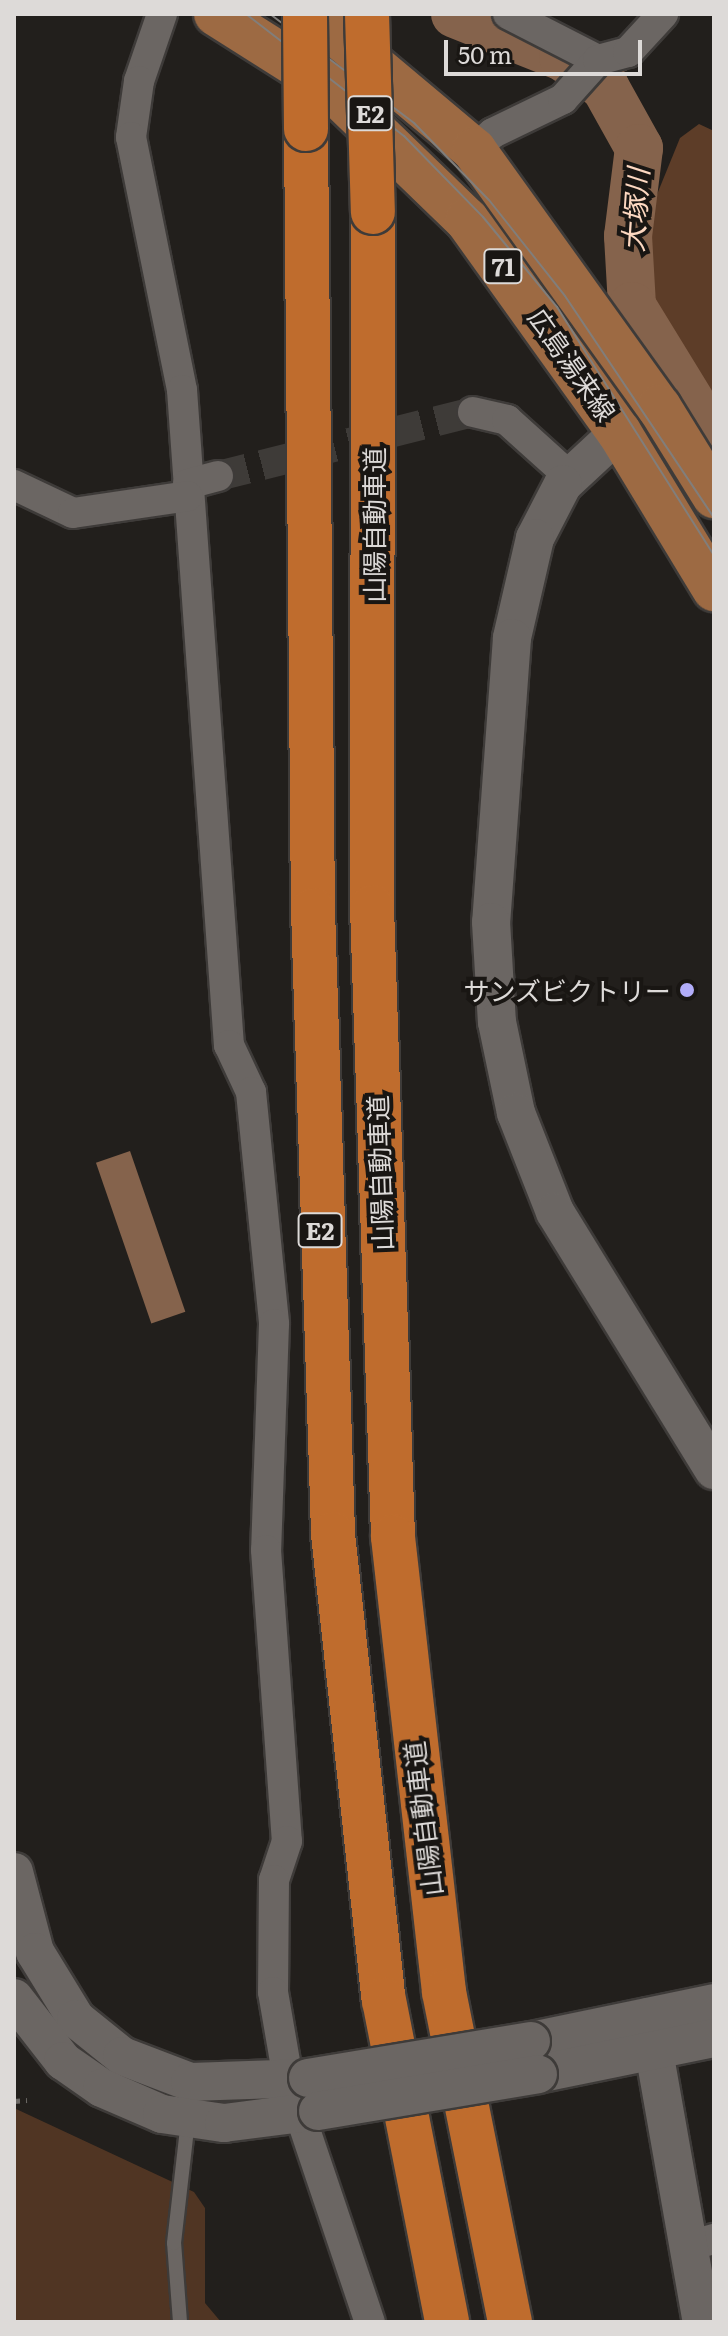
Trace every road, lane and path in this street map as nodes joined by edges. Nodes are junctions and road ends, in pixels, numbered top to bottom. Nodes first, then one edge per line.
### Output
1 (162, 14) edge
2 (216, 14) edge
3 (305, 14) edge
4 (312, 14) edge
5 (367, 14) edge
6 (508, 14) edge
7 (663, 14) edge
8 (597, 61) junction
9 (474, 150) junction
10 (473, 412) tunnel mouth
11 (619, 432) junction
12 (218, 476) tunnel mouth
13 (570, 477) junction
14 (188, 490) junction
15 (714, 496) edge
16 (20, 499) edge
17 (714, 589) edge
18 (714, 1470) edge
19 (14, 1872) edge
20 (14, 1998) edge
21 (714, 2003) edge
22 (652, 2035) junction
23 (714, 2038) edge
24 (190, 2082) junction
25 (303, 2096) junction
26 (27, 2100) dead end
27 (14, 2101) edge
28 (188, 2120) junction
29 (701, 2242) edge
30 (180, 2322) edge
31 (370, 2322) edge
32 (447, 2322) edge
33 (510, 2322) edge
34 (702, 2322) edge

1 - 14 street
2 - 11 main road, 広島湯来線 / 71
3 - 32 highway, E2, bridge
4 - 9 main road, 広島湯来線 / 71
5 - 33 highway, 山陽自動車道 / E2, bridge
6 - 8 street
7 - 8 street
8 - 9 street
9 - 15 main road, 広島湯来線 / 71
10 - 13 street
11 - 13 street
11 - 17 main road, 広島湯来線 / 71
12 - 14 street
13 - 18 street
14 - 16 street
14 - 25 street
19 - 24 street
20 - 28 street
21 - 22 street
22 - 23 street
22 - 25 street, bridge
22 - 29 street
24 - 25 street
24 - 28 lane
25 - 28 street
25 - 31 street
26 - 27 path
28 - 30 lane
29 - 34 street

